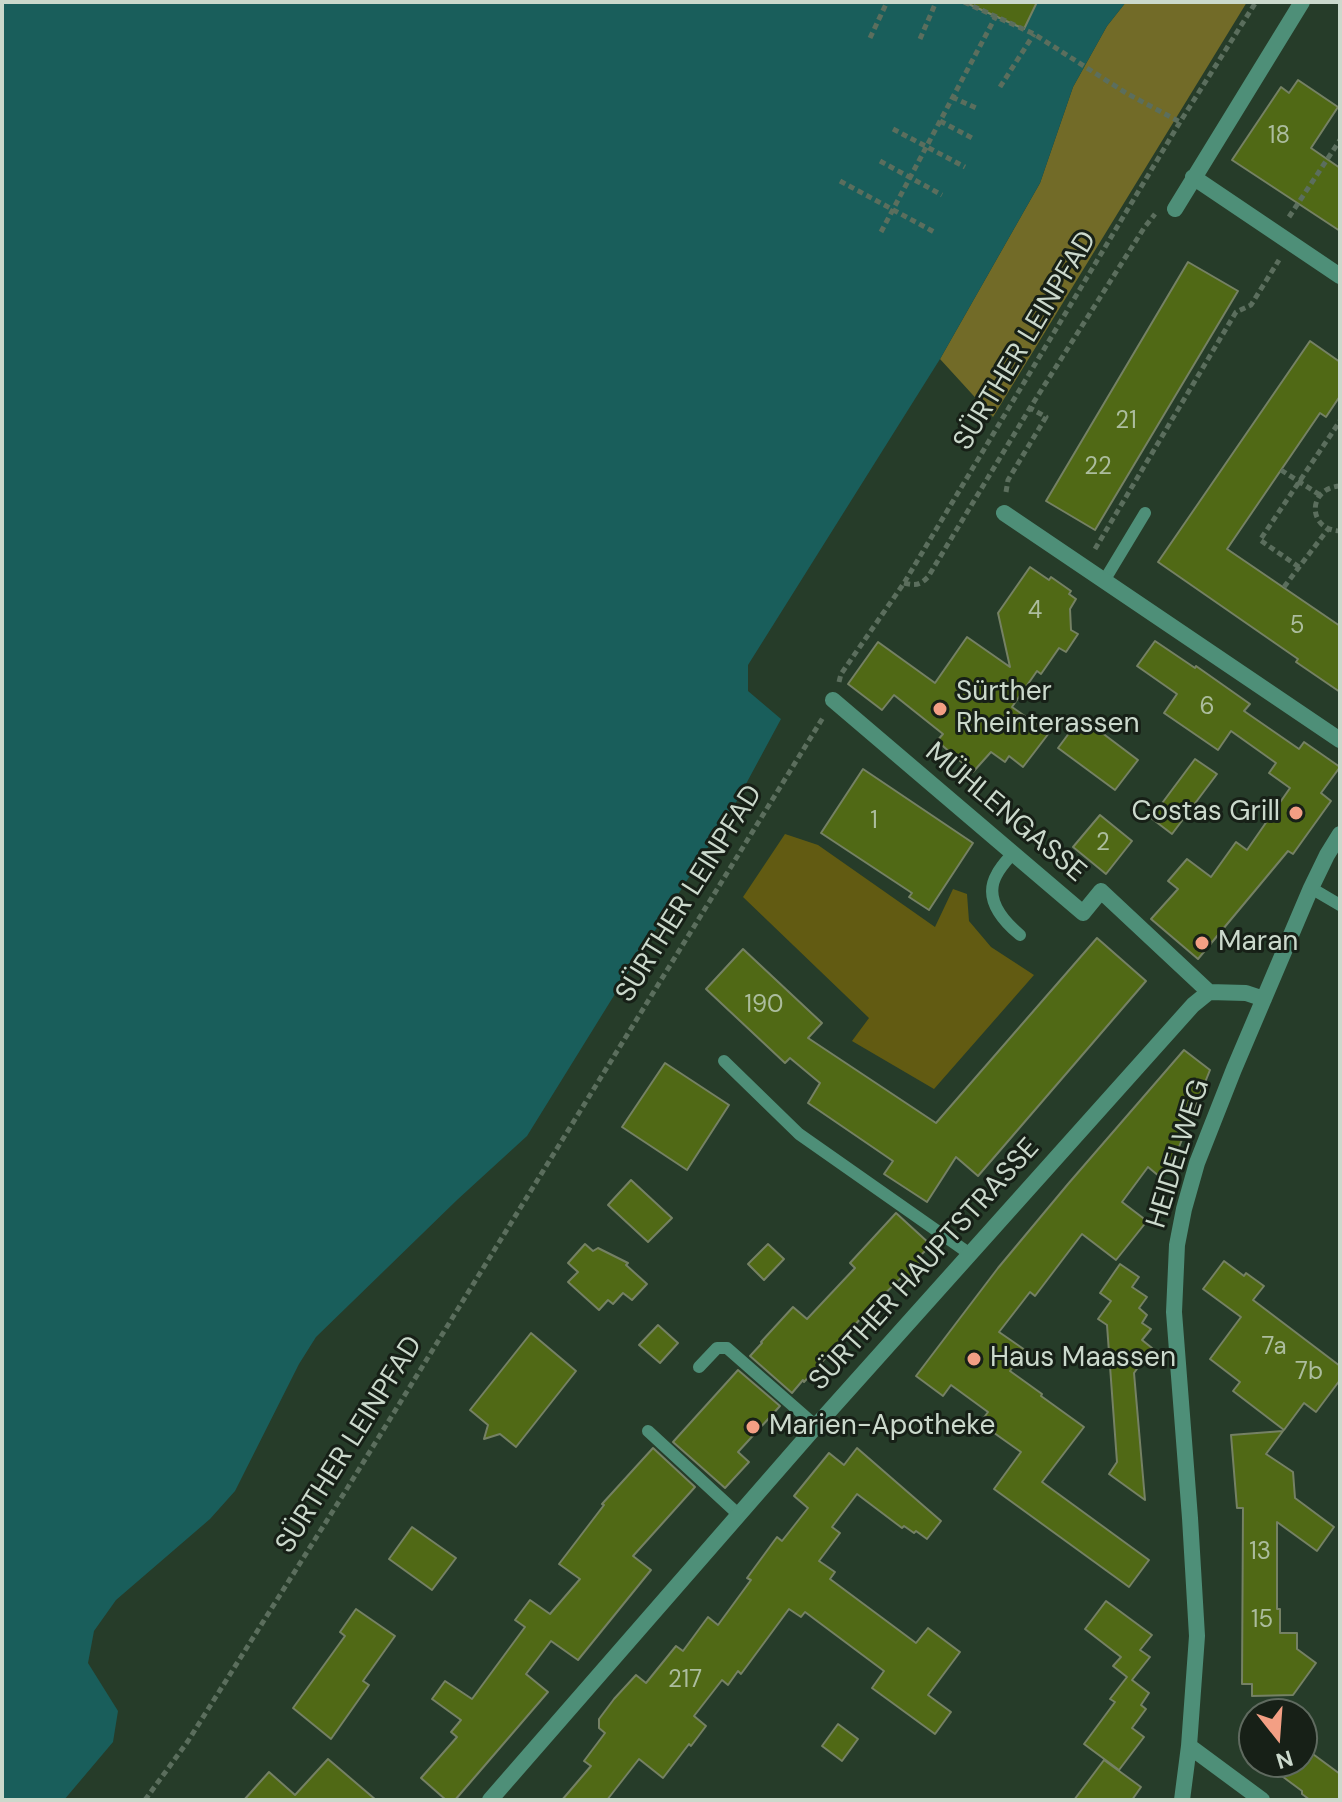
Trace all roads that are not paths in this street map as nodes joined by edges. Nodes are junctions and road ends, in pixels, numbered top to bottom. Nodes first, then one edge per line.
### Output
1 (1302, 2) edge
2 (1193, 177) junction
3 (1175, 209) road end
4 (1340, 276) edge
5 (1004, 513) road end
6 (1145, 513) dead end
7 (1104, 581) junction
8 (833, 700) road end
9 (1340, 740) edge
10 (1340, 834) edge
11 (1013, 853) junction
12 (1311, 888) junction
13 (1340, 905) edge
14 (1020, 935) dead end
15 (1209, 992) junction
16 (1264, 999) junction
17 (724, 1061) dead end
18 (970, 1254) junction
19 (699, 1367) dead end
20 (816, 1426) junction
21 (648, 1431) dead end
22 (739, 1515) junction
23 (1189, 1746) junction
24 (490, 1800) edge
25 (1182, 1800) edge
26 (1262, 1800) edge

1 - 2 street
2 - 3 street
2 - 4 street
5 - 7 street
6 - 7 lane
7 - 9 street
8 - 11 street, MÜHLENGASSE
10 - 12 street, HEIDELWEG
11 - 14 lane
11 - 15 street, MÜHLENGASSE
12 - 13 lane
12 - 16 street, HEIDELWEG
15 - 16 street
15 - 18 street, SÜRTHER HAUPTSTRASSE
16 - 23 street, HEIDELWEG
17 - 18 lane
18 - 20 street, SÜRTHER HAUPTSTRASSE
19 - 20 lane
20 - 22 street, SÜRTHER HAUPTSTRASSE
21 - 22 lane
22 - 24 street, SÜRTHER HAUPTSTRASSE
23 - 25 street, HEIDELWEG
23 - 26 street

